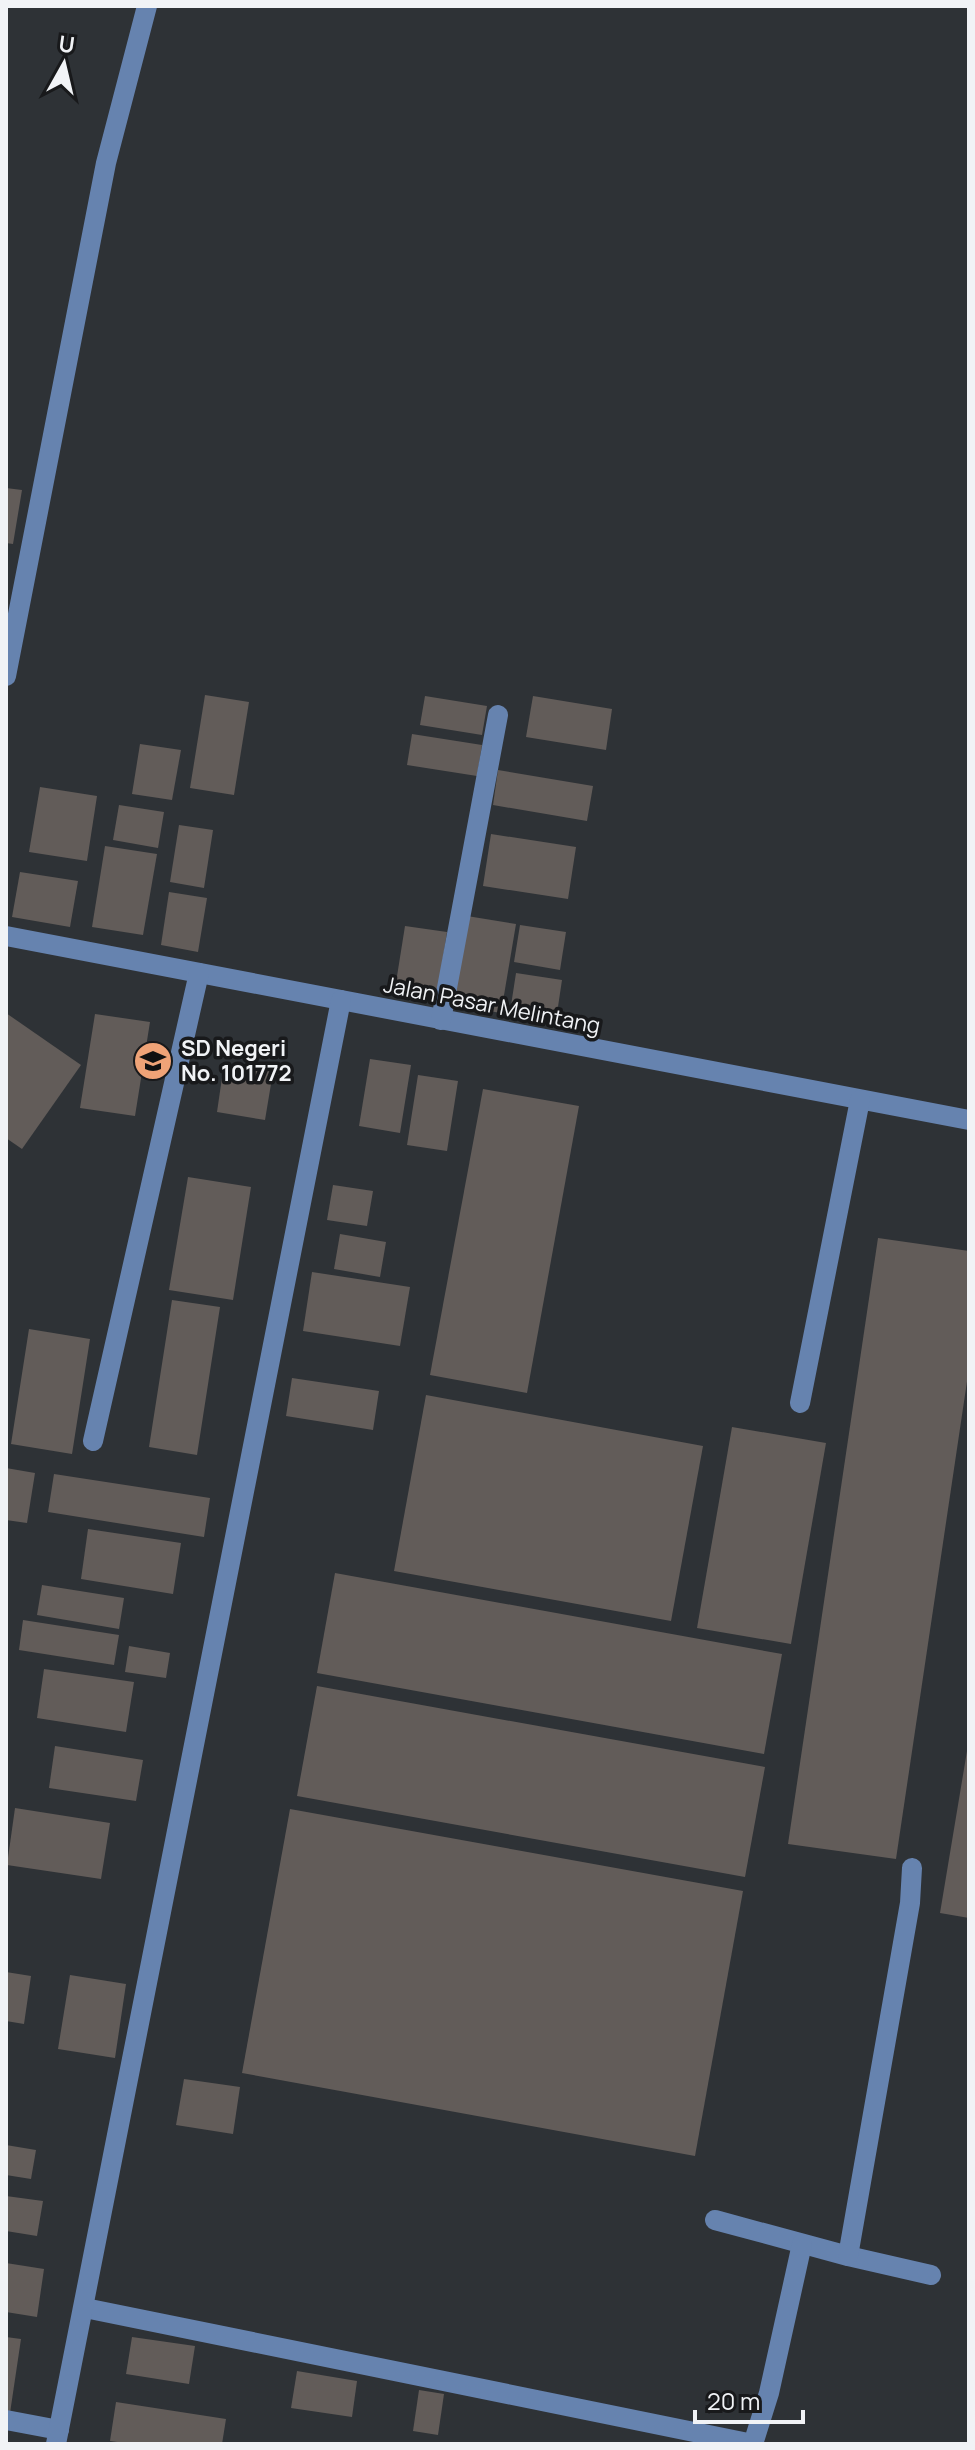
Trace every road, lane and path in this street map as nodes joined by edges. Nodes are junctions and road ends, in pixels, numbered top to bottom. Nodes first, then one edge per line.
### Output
1 (147, 6) edge
2 (6, 676) edge
3 (498, 715) dead end
4 (6, 936) edge
5 (199, 973) junction
6 (341, 1000) junction
7 (441, 1020) junction
8 (860, 1100) junction
9 (969, 1120) edge
10 (800, 1403) dead end
11 (93, 1441) dead end
12 (912, 1868) dead end
13 (715, 2220) dead end
14 (802, 2244) junction
15 (848, 2256) junction
16 (931, 2275) dead end
17 (85, 2308) junction
18 (6, 2420) edge
19 (58, 2437) edge
20 (753, 2444) edge

1 - 2 street
3 - 7 street
4 - 5 street, Jalan Pasar Melintang
5 - 6 street, Jalan Pasar Melintang
5 - 11 street
6 - 7 street, Jalan Pasar Melintang
6 - 17 street
7 - 8 street, Jalan Pasar Melintang
8 - 9 street, Jalan Pasar Melintang
8 - 10 street
12 - 15 street
13 - 14 street
14 - 15 street
14 - 20 street
15 - 16 street
17 - 19 street
17 - 20 street
18 - 19 street

